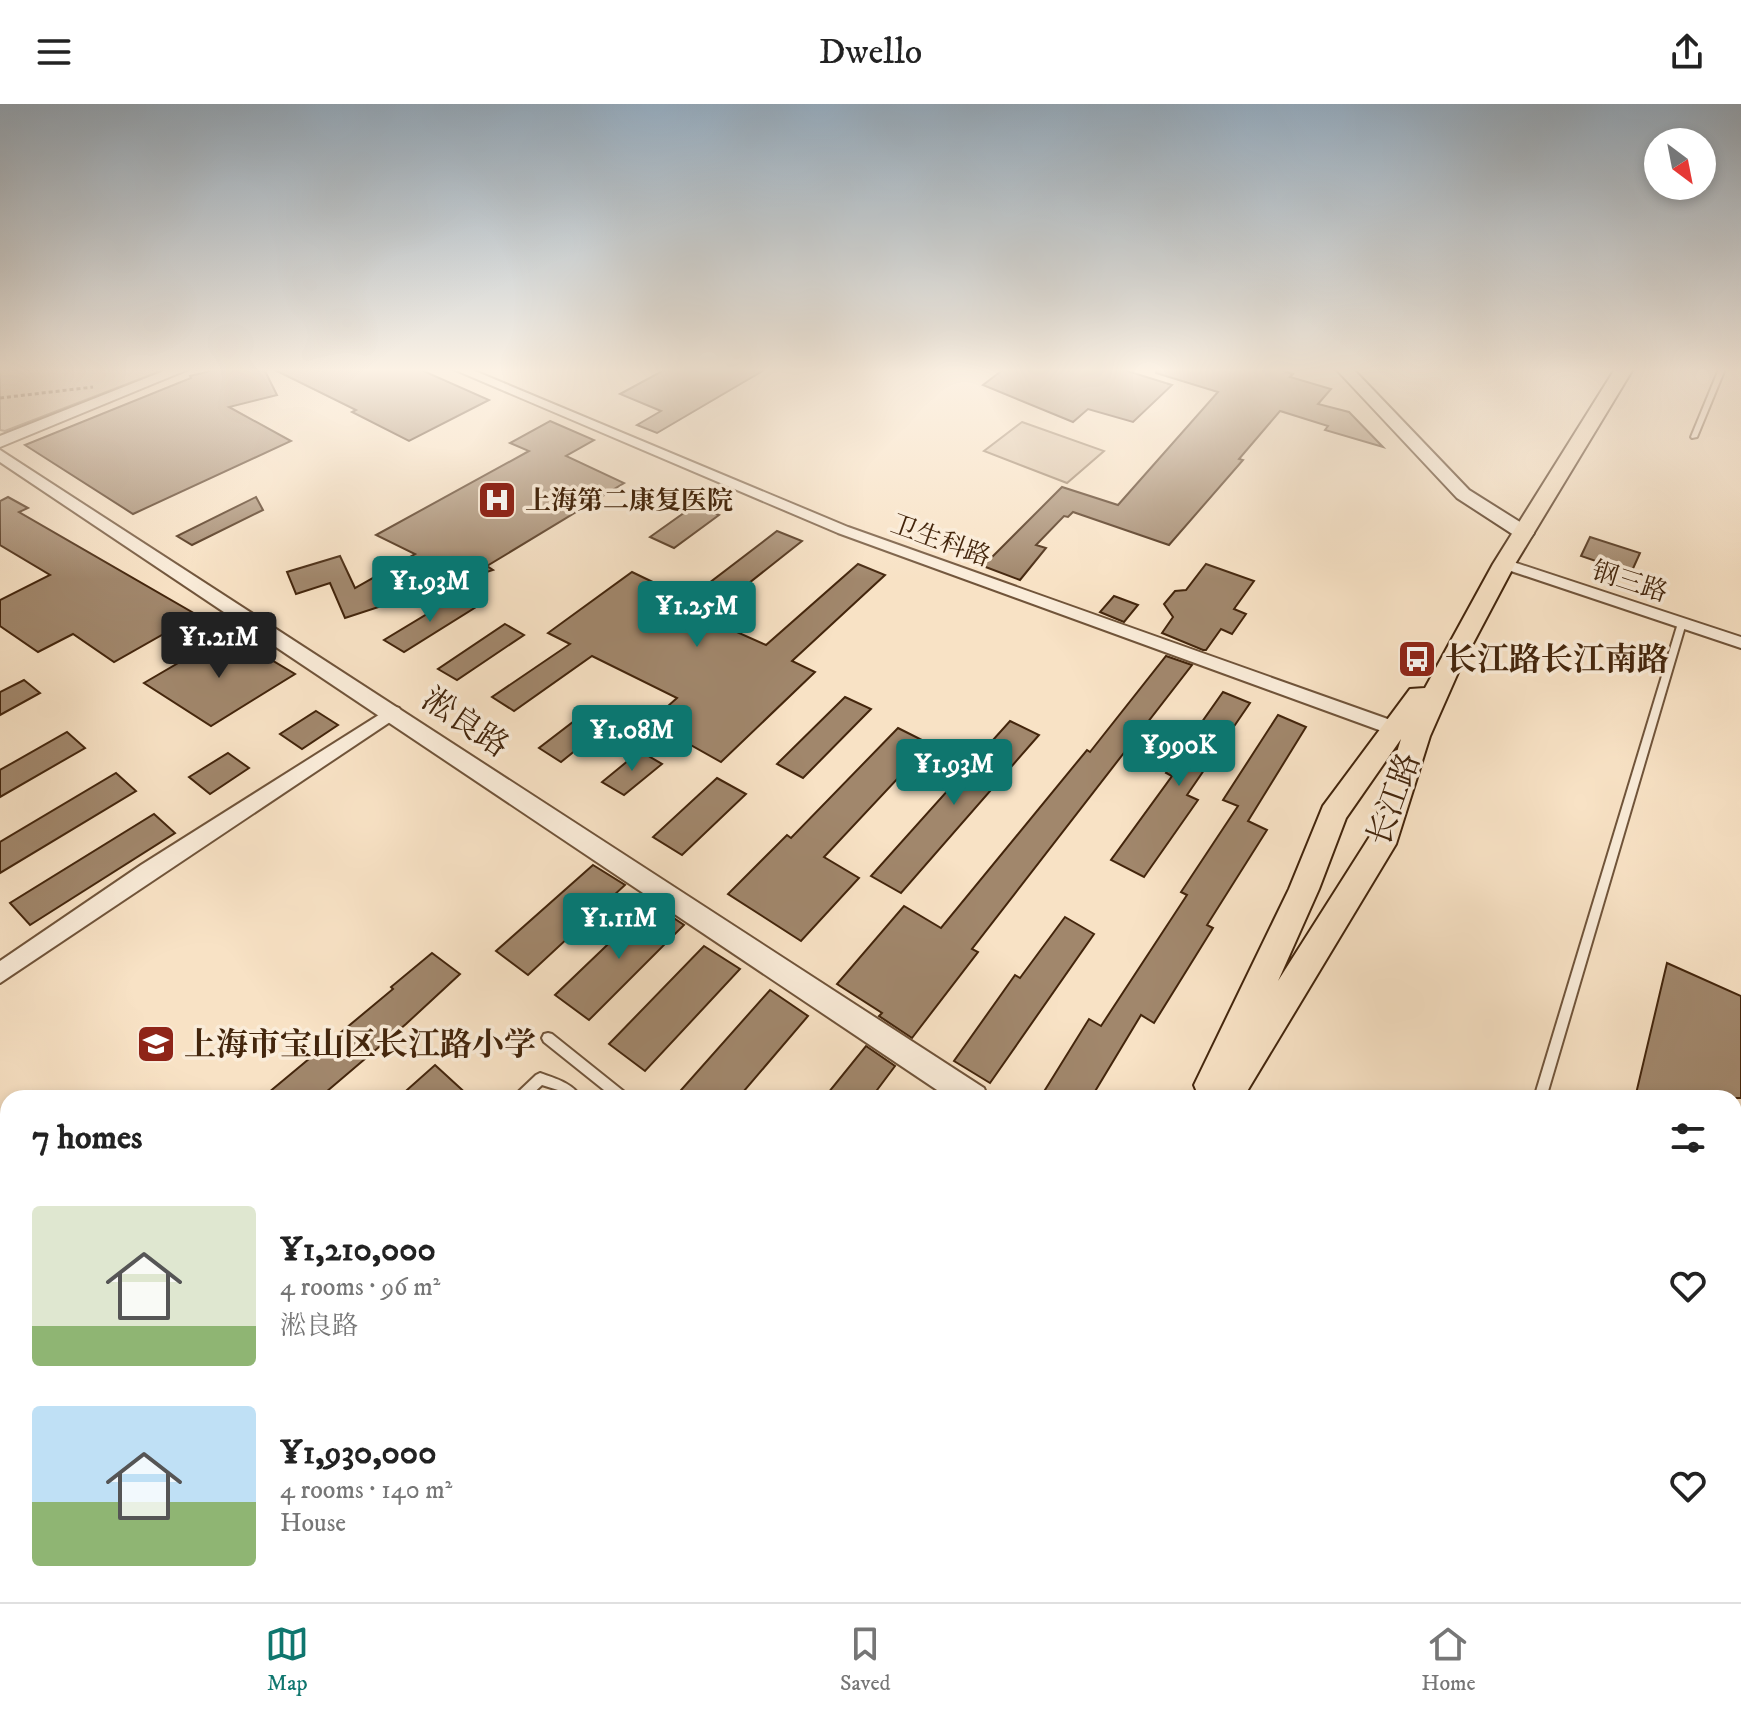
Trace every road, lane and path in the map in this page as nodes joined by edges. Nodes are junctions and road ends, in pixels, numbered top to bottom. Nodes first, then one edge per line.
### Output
1 (626, 439) edge
2 (1411, 439) edge
3 (1581, 439) edge
4 (0, 455) edge
5 (1524, 533) junction
6 (1504, 564) junction
7 (1682, 623) junction
8 (1741, 643) edge
9 (393, 712) junction
10 (1406, 732) junction
11 (0, 973) edge
12 (548, 1038) dead end
13 (528, 1090) edge
14 (567, 1090) edge
15 (613, 1090) edge
16 (962, 1090) edge
17 (1209, 1090) edge
18 (1228, 1090) edge
19 (1542, 1090) edge

1 - 10 street, 卫生科路
2 - 5 main road
3 - 5 main road, 长江路
4 - 9 street, 淞良路
5 - 6 main road, 长江路
6 - 7 street, 钢三路
6 - 10 main road, 长江路
7 - 8 street, 钢三路
7 - 19 lane
9 - 11 street
9 - 16 street, 淞良路
10 - 17 main road
10 - 18 main road, 长江路
12 - 15 lane
13 - 14 lane

